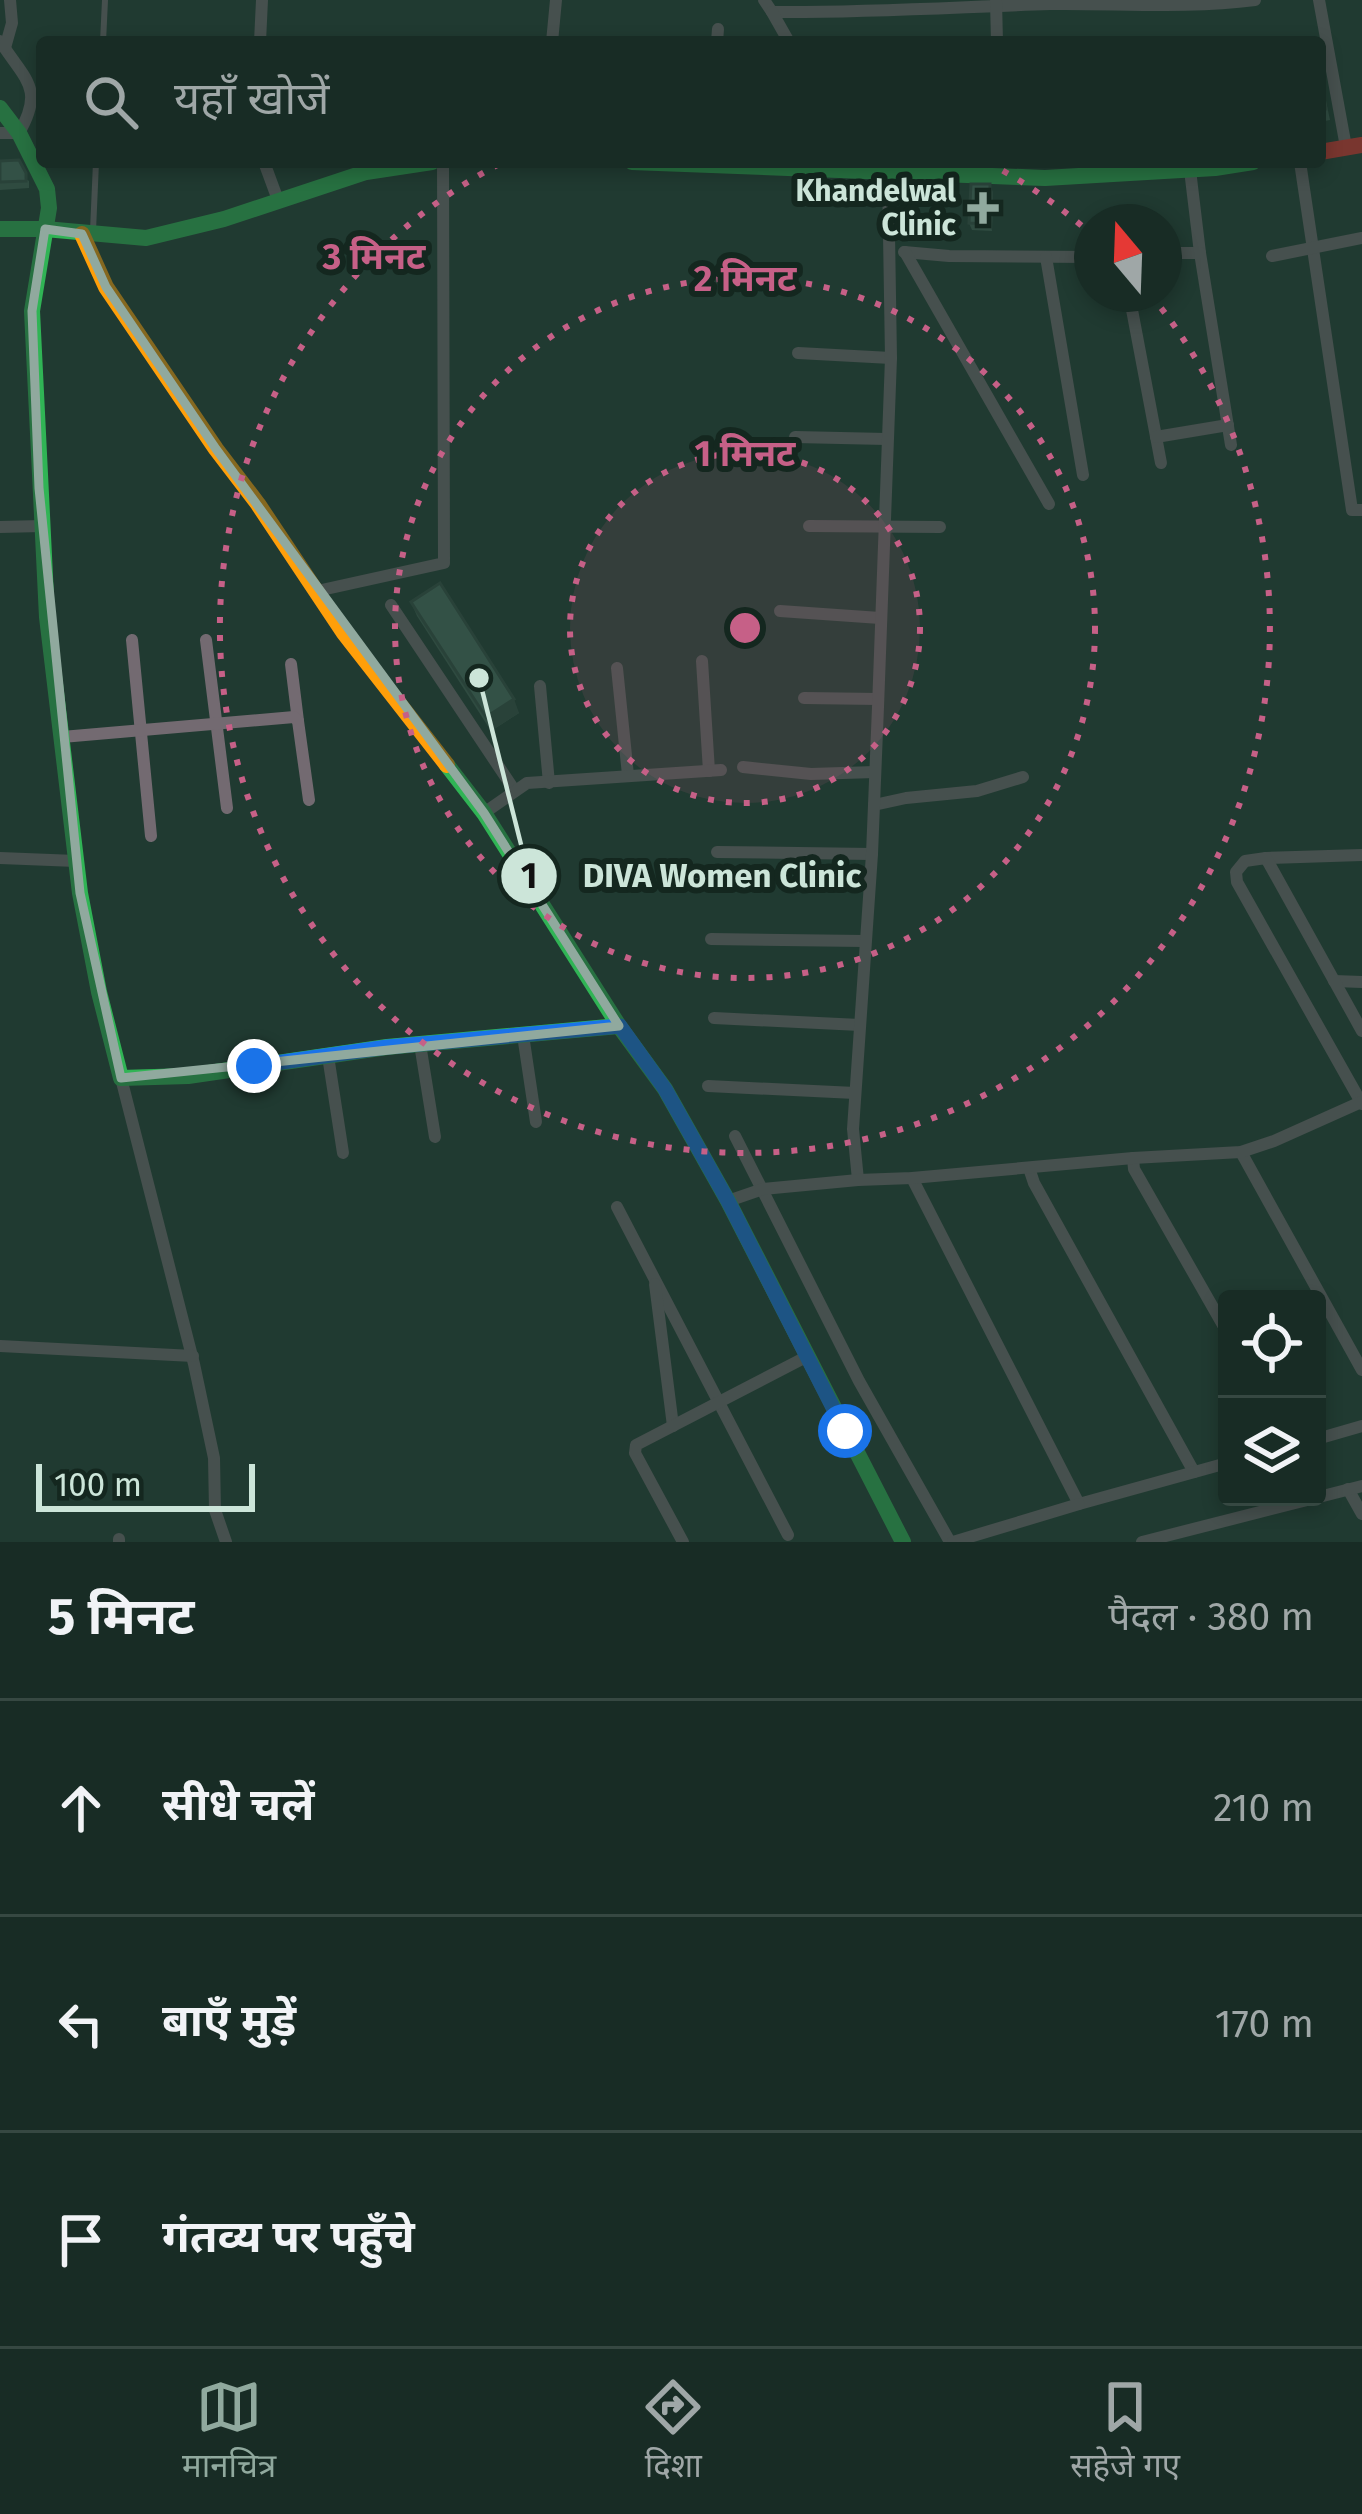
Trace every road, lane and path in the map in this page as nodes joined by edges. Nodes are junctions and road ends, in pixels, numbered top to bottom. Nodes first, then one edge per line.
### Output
1 (10, 0) edge
2 (105, 0) edge
3 (262, 0) edge
4 (556, 0) edge
5 (1255, 0) edge
6 (1319, 0) edge
7 (996, 4) edge
8 (768, 6) edge
9 (103, 36) edge
10 (260, 36) edge
11 (553, 36) edge
12 (786, 36) edge
13 (997, 36) edge
14 (1323, 36) edge
15 (2, 45) edge
16 (1327, 71) edge
17 (0, 108) edge
18 (10, 133) edge
19 (1354, 146) edge
20 (95, 168) edge
21 (266, 168) edge
22 (393, 168) edge
23 (443, 168) edge
24 (864, 168) edge
25 (1206, 168) edge
26 (1301, 168) edge
27 (999, 169) edge
28 (1190, 170) junction
29 (888, 172) junction
30 (278, 200) junction
31 (0, 229) edge
32 (45, 229) junction
33 (88, 234) junction
34 (1362, 238) edge
35 (1312, 247) junction
36 (898, 252) junction
37 (1182, 253) edge
38 (1200, 253) junction
39 (1074, 256) edge
40 (1272, 256) dead end
41 (1046, 257) junction
42 (1132, 312) edge
43 (799, 352) dead end
44 (890, 358) junction
45 (1228, 425) junction
46 (795, 437) dead end
47 (1156, 437) junction
48 (886, 439) junction
49 (1231, 445) dead end
50 (1161, 463) dead end
51 (1083, 475) dead end
52 (1049, 504) dead end
53 (1362, 510) edge
54 (0, 526) edge
55 (42, 526) junction
56 (809, 526) dead end
57 (883, 526) junction
58 (940, 527) dead end
59 (317, 592) junction
60 (391, 605) dead end
61 (780, 611) dead end
62 (880, 618) junction
63 (132, 640) dead end
64 (206, 640) dead end
65 (702, 661) dead end
66 (291, 664) dead end
67 (617, 668) dead end
68 (540, 686) dead end
69 (804, 698) dead end
70 (878, 699) junction
71 (298, 721) junction
72 (218, 724) junction
73 (140, 730) junction
74 (62, 736) junction
75 (743, 767) dead end
76 (874, 772) junction
77 (628, 775) junction
78 (1022, 776) dead end
79 (549, 783) junction
80 (514, 791) junction
81 (309, 800) dead end
82 (874, 805) junction
83 (227, 808) dead end
84 (484, 813) junction
85 (152, 836) dead end
86 (717, 853) dead end
87 (872, 854) junction
88 (1362, 856) edge
89 (0, 858) edge
90 (1266, 858) junction
91 (76, 861) junction
92 (711, 939) dead end
93 (864, 941) junction
94 (1334, 981) junction
95 (1362, 982) edge
96 (715, 1018) dead end
97 (860, 1025) junction
98 (620, 1026) junction
99 (1362, 1031) edge
100 (523, 1036) junction
101 (421, 1044) junction
102 (328, 1056) junction
103 (121, 1078) junction
104 (708, 1087) dead end
105 (855, 1093) junction
106 (1361, 1103) edge
107 (536, 1123) dead end
108 (735, 1136) dead end
109 (435, 1137) dead end
110 (1240, 1151) junction
111 (343, 1153) dead end
112 (1132, 1158) junction
113 (1029, 1168) junction
114 (912, 1178) junction
115 (858, 1180) junction
116 (763, 1189) junction
117 (728, 1201) junction
118 (617, 1207) dead end
119 (654, 1277) junction
120 (1218, 1316) edge
121 (0, 1346) edge
122 (193, 1356) junction
123 (806, 1357) junction
124 (1362, 1370) edge
125 (719, 1402) junction
126 (673, 1426) junction
127 (1362, 1426) edge
128 (1326, 1436) edge
129 (1218, 1465) edge
130 (1194, 1472) junction
131 (1355, 1488) edge
132 (1079, 1504) junction
133 (1362, 1514) edge
134 (788, 1535) dead end
135 (226, 1542) edge
136 (683, 1542) edge
137 (903, 1542) edge
138 (952, 1542) edge
139 (1142, 1542) edge

1 - 15 street
2 - 9 lane
3 - 10 street
4 - 11 street
5 - 7 street
6 - 14 street
7 - 8 street
7 - 13 street
8 - 12 street
15 - 18 street
16 - 19 street
17 - 18 street
18 - 32 street
20 - 33 lane
21 - 30 street
22 - 30 street
23 - 59 street
24 - 29 street
25 - 28 street
26 - 35 street
27 - 28 street
27 - 29 street
28 - 38 street
29 - 36 street
30 - 33 street
31 - 32 street
32 - 33 street
32 - 55 street
33 - 59 street
34 - 35 street
35 - 40 street
35 - 53 street
36 - 41 street
36 - 44 street
36 - 52 street
37 - 38 street
38 - 45 street
39 - 41 street
41 - 51 street
42 - 47 street
43 - 44 street
44 - 48 street
45 - 47 street
45 - 49 street
46 - 48 street
47 - 50 street
48 - 57 street
54 - 55 street
55 - 74 street
56 - 57 street
57 - 58 street
57 - 62 street
59 - 84 street
60 - 80 street
61 - 62 street
62 - 70 street
63 - 73 street
64 - 72 street
65 - 77 street
66 - 71 street
67 - 77 street
68 - 79 street
69 - 70 street
70 - 76 street
71 - 72 street
71 - 81 street
72 - 73 street
72 - 83 street
73 - 74 street
73 - 85 street
74 - 91 street
75 - 76 street
76 - 82 street
77 - 79 street
78 - 82 street
79 - 80 street
80 - 84 street
82 - 87 street
84 - 98 street
86 - 87 street
87 - 93 street
88 - 90 street
89 - 91 street
90 - 94 street
90 - 106 street
91 - 103 street
92 - 93 street
93 - 97 street
94 - 95 street
94 - 99 street
96 - 97 street
97 - 105 street
98 - 100 street
98 - 117 street
100 - 101 street
100 - 107 street
101 - 102 street
101 - 109 street
102 - 103 street
102 - 111 street
103 - 122 street
104 - 105 street
105 - 115 street
106 - 110 street
108 - 116 street
110 - 112 street
110 - 124 street
112 - 113 street
112 - 120 street
113 - 114 street
113 - 130 street
114 - 115 street
114 - 132 street
115 - 116 street
116 - 117 street
116 - 138 street
117 - 123 street
118 - 119 street
119 - 125 street
119 - 126 street
121 - 122 street
122 - 135 street
123 - 125 street
123 - 137 street
125 - 126 street
125 - 134 street
126 - 136 street
127 - 128 street
129 - 130 street
130 - 132 street
131 - 133 street
131 - 139 street
132 - 138 street

